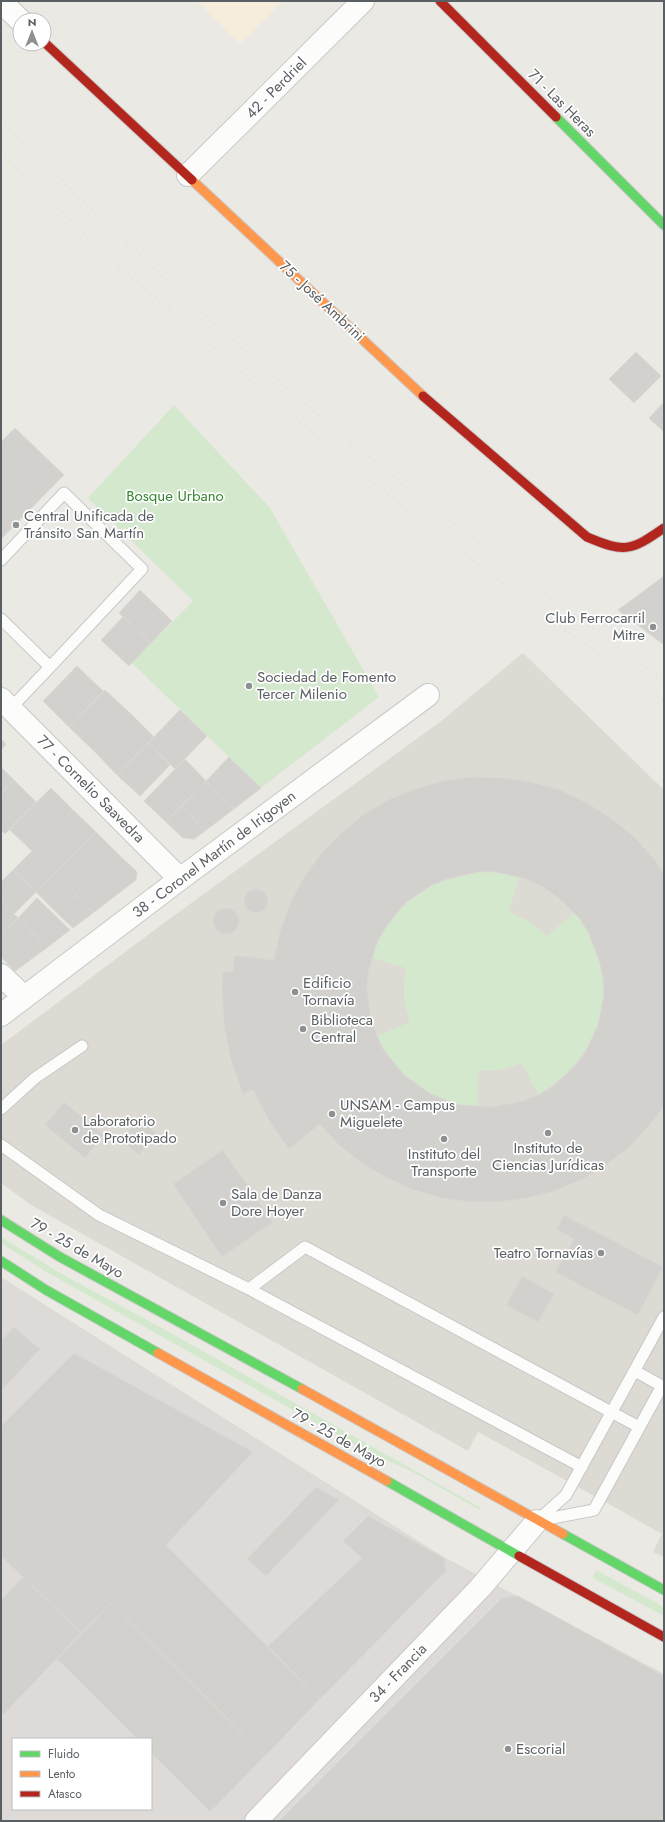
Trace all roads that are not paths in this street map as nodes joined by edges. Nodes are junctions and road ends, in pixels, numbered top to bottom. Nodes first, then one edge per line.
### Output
1 (363, 1) edge
2 (440, 1) edge
3 (1, 2) edge
4 (12, 12) edge
5 (52, 49) edge
6 (188, 175) junction
7 (664, 225) edge
8 (664, 528) edge
9 (1, 560) edge
10 (1, 619) edge
11 (50, 667) junction
12 (428, 694) dead end
13 (6, 704) edge
14 (180, 878) junction
15 (1, 975) edge
16 (24, 997) junction
17 (1, 1015) edge
18 (82, 1046) dead end
19 (1, 1109) edge
20 (1, 1145) edge
21 (1, 1220) edge
22 (1, 1261) edge
23 (249, 1289) junction
24 (664, 1317) edge
25 (635, 1372) junction
26 (612, 1413) junction
27 (639, 1426) junction
28 (582, 1467) junction
29 (536, 1521) junction
30 (511, 1552) junction
31 (664, 1590) edge
32 (664, 1637) edge
33 (256, 1821) edge

1 - 6 street, 42 - Perdriel
2 - 7 main road, 71 - Las Heras
3 - 4 street
5 - 6 main road, 75 - José Ambrini
6 - 8 main road, 75 - José Ambrini
9 - 11 lane
10 - 11 lane
11 - 13 lane
12 - 14 street, 38 - Coronel Martín de Irigoyen
13 - 14 street, 77 - Cornelio Saavedra
14 - 16 street, 38 - Coronel Martín de Irigoyen
15 - 16 street
16 - 17 street, 38 - Coronel Martín de Irigoyen
18 - 19 lane
20 - 23 lane
21 - 29 main road, 79 - 25 de Mayo
22 - 30 main road, 79 - 25 de Mayo
23 - 26 lane
23 - 28 lane
24 - 25 lane
25 - 26 lane
25 - 27 lane
26 - 27 lane
26 - 28 lane
27 - 29 lane
28 - 29 lane
29 - 30 street, 34 - Francia
29 - 31 main road, 79 - 25 de Mayo
30 - 32 main road, 79 - 25 de Mayo
30 - 33 street, 34 - Francia

